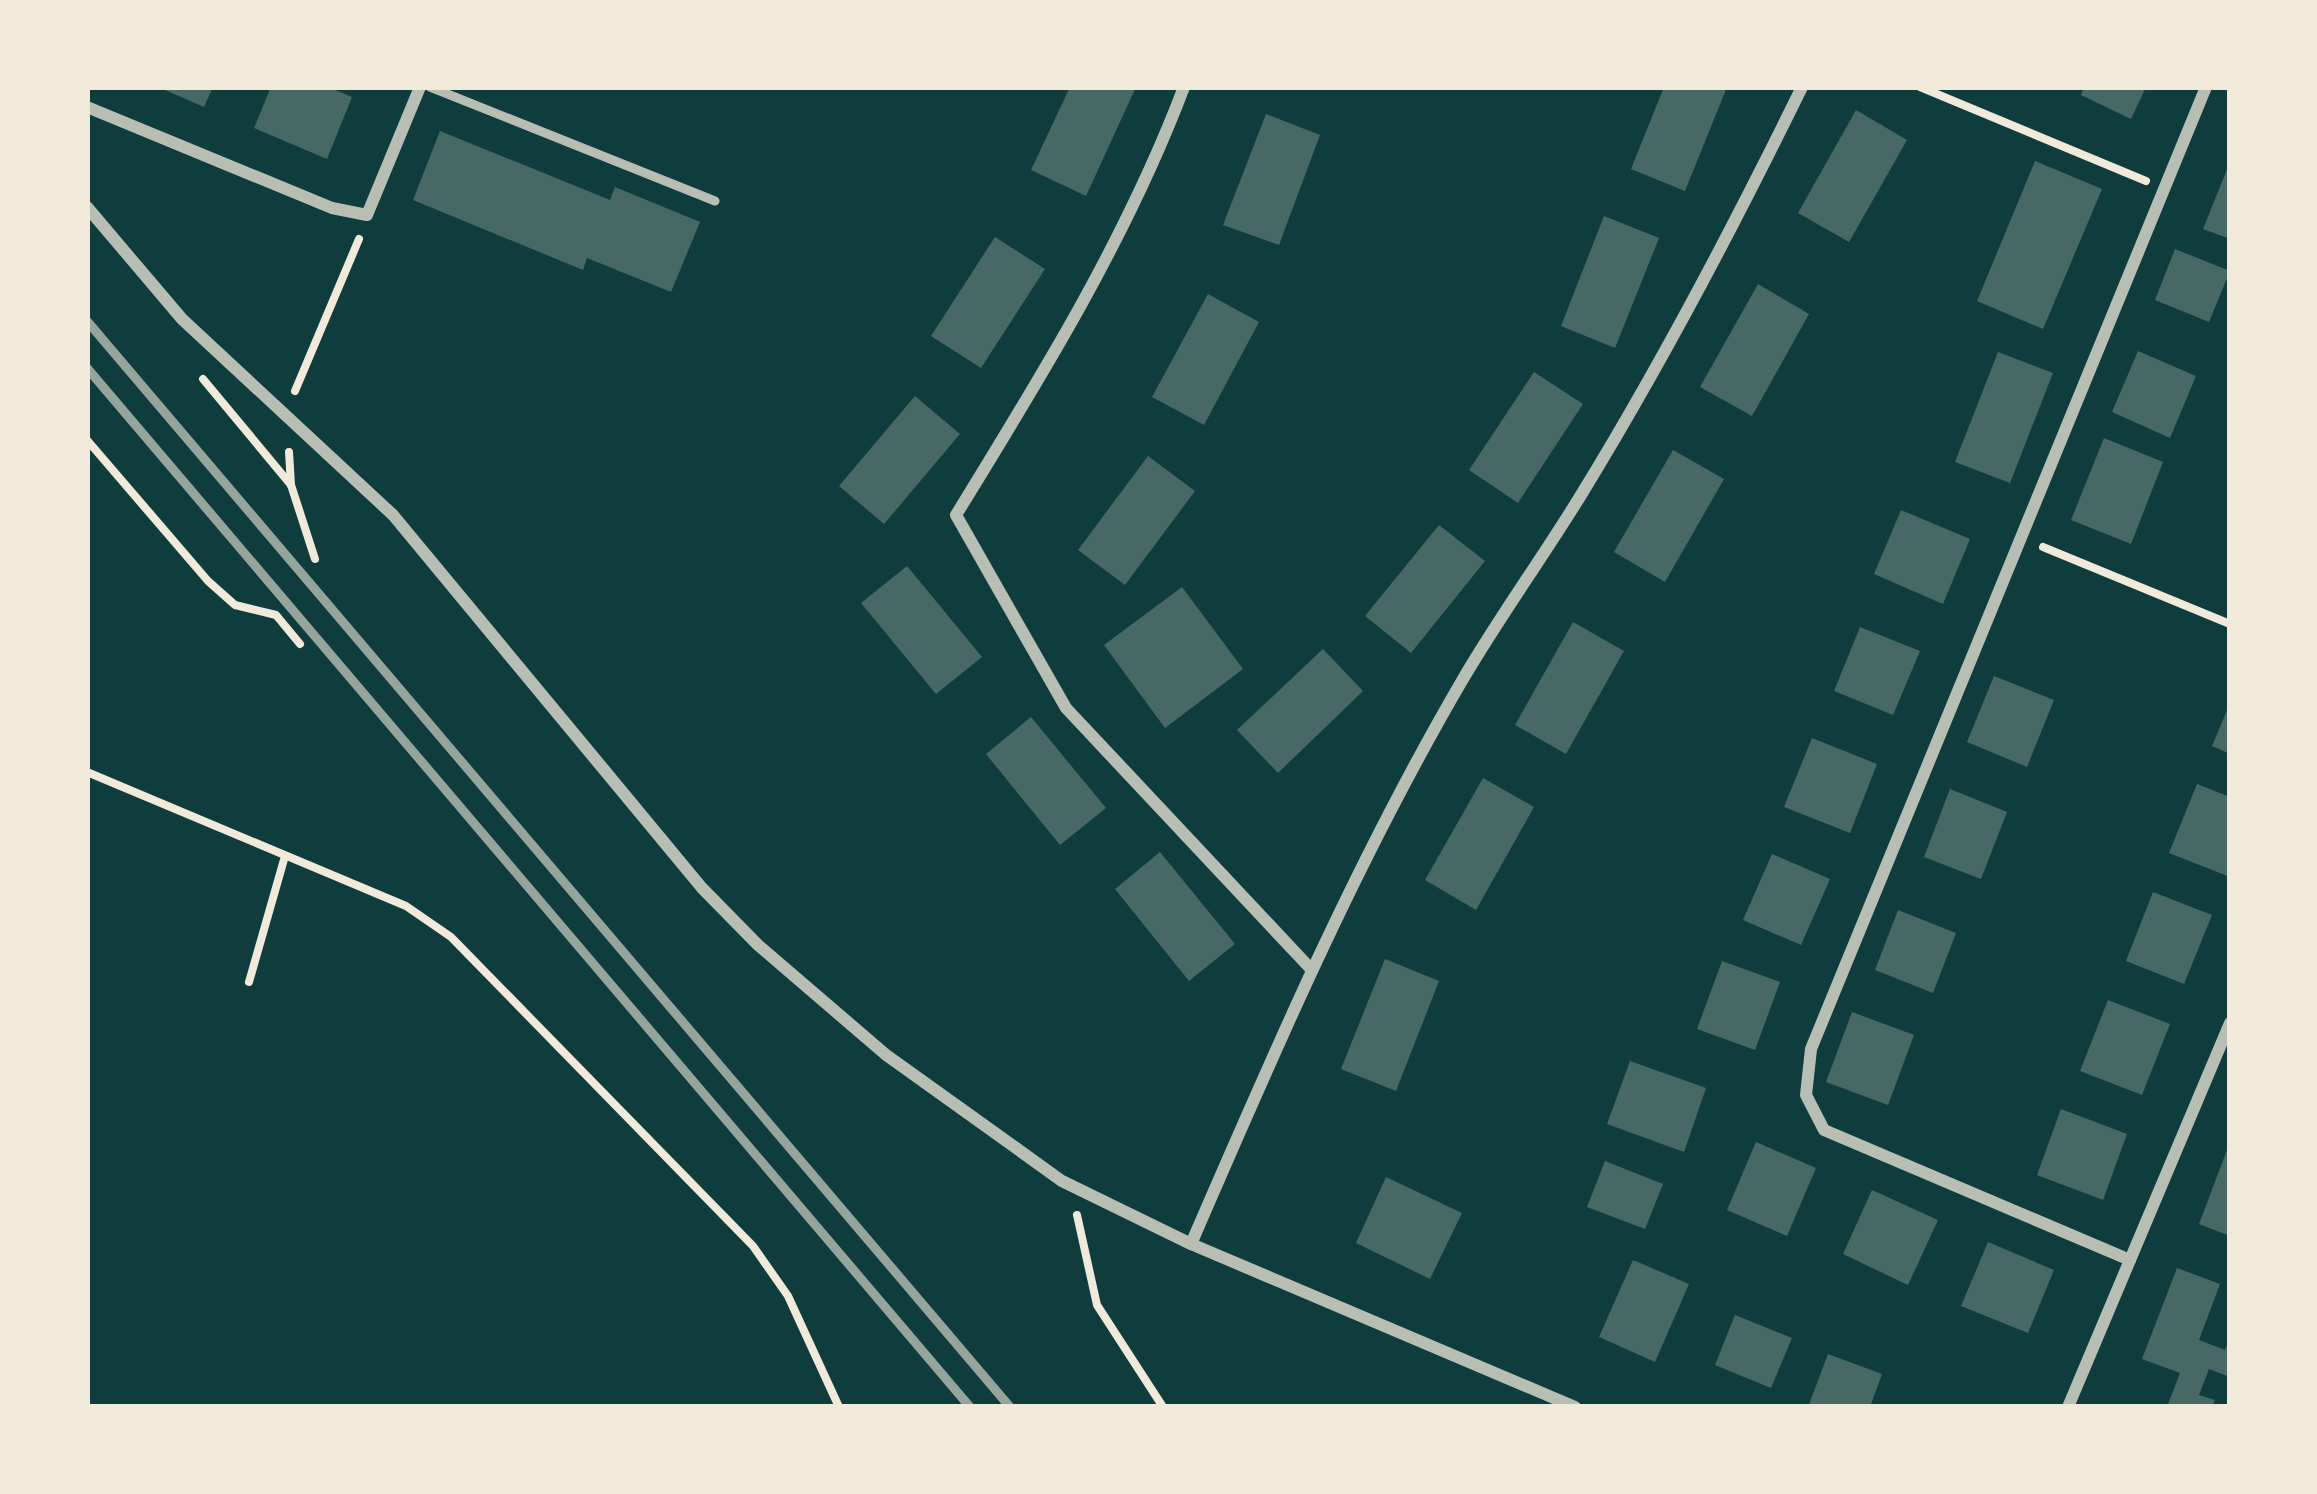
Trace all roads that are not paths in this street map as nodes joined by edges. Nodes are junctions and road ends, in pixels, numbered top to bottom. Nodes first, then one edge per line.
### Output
1 (420, 87) edge
2 (430, 87) edge
3 (1184, 87) edge
4 (1802, 87) edge
5 (2206, 87) edge
6 (87, 107) edge
7 (715, 201) dead end
8 (87, 207) edge
9 (1310, 968) junction
10 (2230, 1023) edge
11 (1191, 1244) junction
12 (2130, 1260) junction
13 (1575, 1407) edge
14 (2068, 1407) edge

1 - 6 street
2 - 7 lane
3 - 9 street
4 - 9 street
5 - 12 street
8 - 11 street
9 - 11 street
10 - 12 street
11 - 13 street
12 - 14 street

